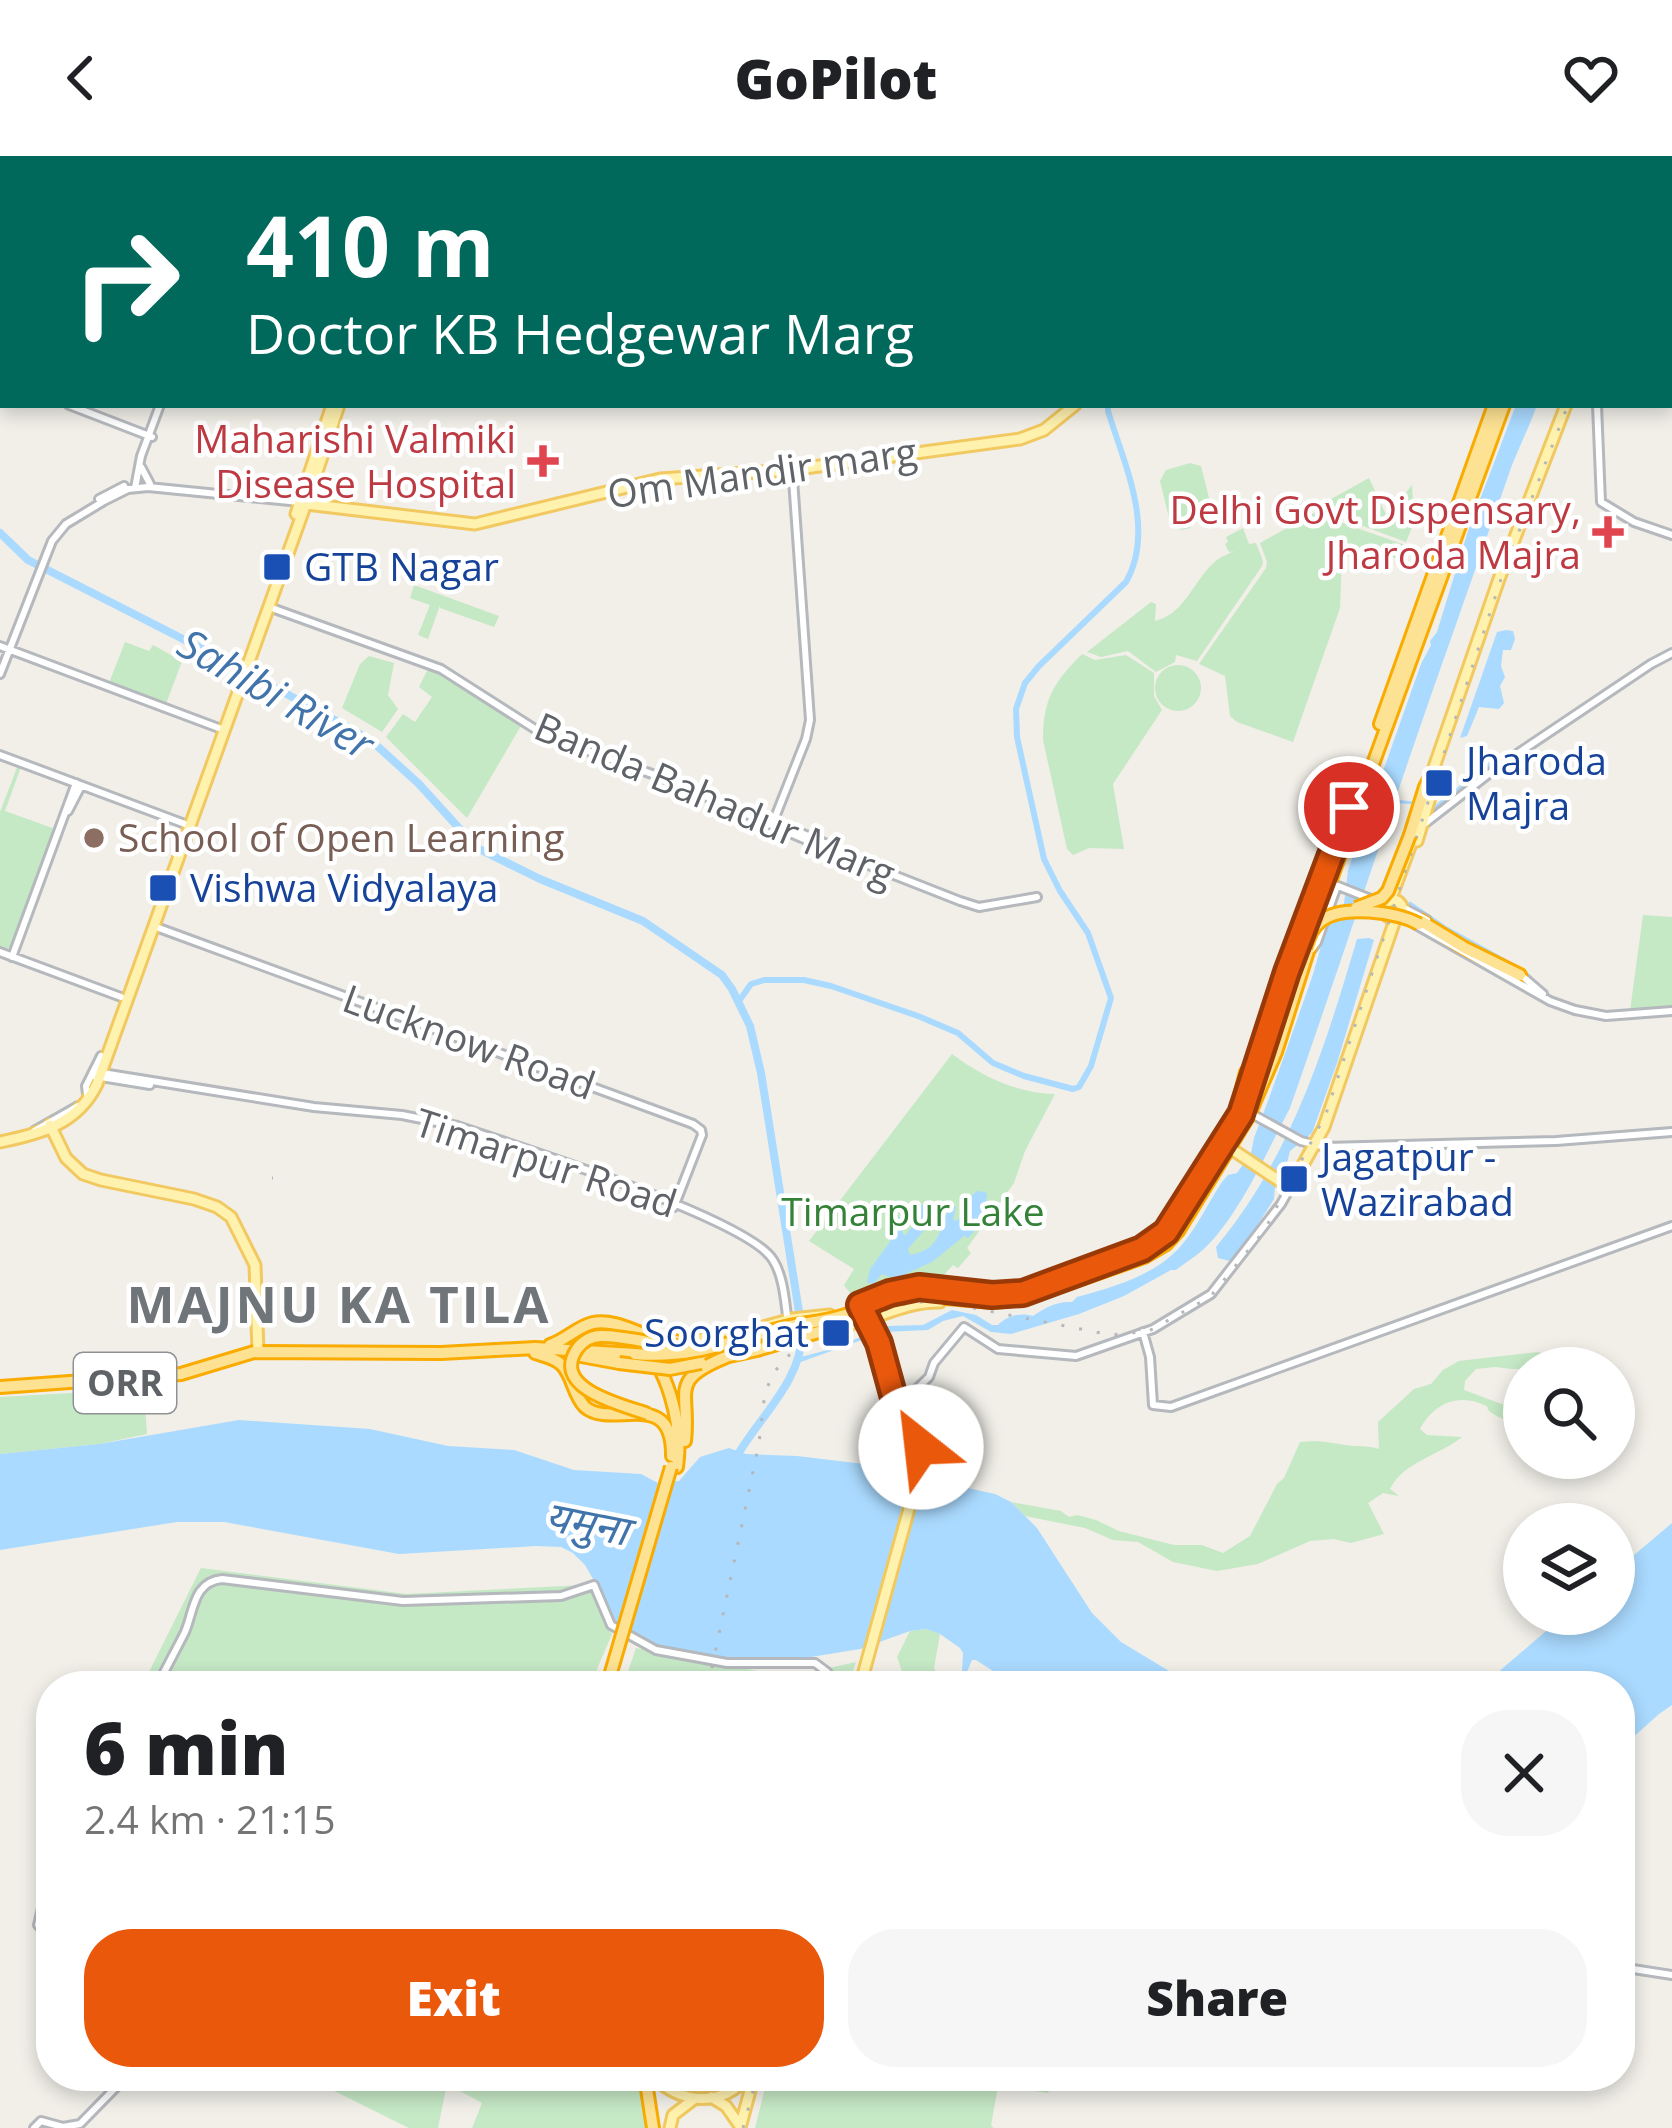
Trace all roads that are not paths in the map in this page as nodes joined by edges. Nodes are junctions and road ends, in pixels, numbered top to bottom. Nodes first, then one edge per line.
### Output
1 (81, 408) edge
2 (161, 408) edge
3 (335, 408) edge
4 (1071, 408) edge
5 (1493, 408) edge
6 (1503, 408) edge
7 (1567, 408) edge
8 (1567, 408) edge
9 (1597, 408) edge
10 (151, 435) junction
11 (791, 467) junction
12 (140, 469) junction
13 (150, 484) junction
14 (124, 486) junction
15 (137, 486) junction
16 (303, 501) junction
17 (1672, 535) edge
18 (42, 558) junction
19 (269, 606) junction
20 (6, 648) edge
21 (1672, 653) edge
22 (246, 662) junction
23 (0, 674) edge
24 (222, 729) junction
25 (0, 755) edge
26 (1432, 773) junction
27 (78, 784) junction
28 (1427, 809) junction
29 (771, 823) junction
30 (185, 824) junction
31 (1415, 831) junction
32 (167, 876) junction
33 (1333, 889) junction
34 (1037, 895) dead end
35 (1356, 908) junction
36 (1394, 909) junction
37 (156, 924) junction
38 (1300, 937) junction
39 (0, 952) edge
40 (12, 957) junction
41 (1480, 957) junction
42 (1492, 968) junction
43 (1304, 970) junction
44 (1520, 975) junction
45 (121, 997) junction
46 (1550, 1000) junction
47 (1672, 1011) edge
48 (1269, 1047) junction
49 (103, 1058) junction
50 (1246, 1072) dead end
51 (102, 1076) junction
52 (1267, 1081) junction
53 (209, 1091) junction
54 (1249, 1093) junction
55 (89, 1094) junction
56 (71, 1113) junction
57 (1252, 1114) junction
58 (1237, 1121) junction
59 (50, 1130) junction
60 (34, 1131) junction
61 (1672, 1132) edge
62 (0, 1140) edge
63 (1310, 1143) junction
64 (1232, 1150) junction
65 (1283, 1181) junction
66 (674, 1205) junction
67 (1672, 1226) edge
68 (924, 1293) junction
69 (880, 1296) junction
70 (987, 1298) junction
71 (886, 1311) junction
72 (850, 1315) junction
73 (788, 1320) junction
74 (756, 1329) junction
75 (875, 1329) junction
76 (1144, 1333) junction
77 (791, 1334) junction
78 (571, 1336) junction
79 (535, 1351) junction
80 (256, 1352) junction
81 (580, 1356) junction
82 (634, 1356) junction
83 (697, 1357) junction
84 (728, 1357) junction
85 (37, 1388) junction
86 (0, 1391) edge
87 (901, 1402) junction
88 (648, 1414) junction
89 (674, 1467) junction
90 (164, 1671) edge
91 (615, 1671) edge
92 (826, 1671) edge
93 (863, 1671) edge
94 (1635, 1969) edge
95 (1672, 1975) edge
96 (113, 2091) edge
97 (651, 2091) edge
98 (670, 2091) edge
99 (727, 2091) edge
100 (748, 2091) edge
101 (717, 2096) junction
102 (694, 2098) junction
103 (654, 2126) edge
104 (740, 2127) edge
105 (34, 2128) edge
106 (670, 2128) edge

1 - 10 street
2 - 10 street
3 - 16 main road
4 - 11 main road, Om Mandir marg
5 - 38 highway
6 - 33 highway
7 - 26 main road
8 - 28 main road
9 - 17 street
10 - 12 street
11 - 16 main road, Om Mandir marg
11 - 29 street
12 - 13 street
12 - 14 street
12 - 15 street
13 - 15 street
13 - 16 street
14 - 15 street
14 - 18 street
15 - 16 street
15 - 18 street
16 - 19 main road
16 - 22 main road
18 - 20 street
19 - 22 main road
19 - 29 street, Banda Bahadur Marg
20 - 23 street
20 - 24 street
21 - 28 street
22 - 24 main road
24 - 30 main road
24 - 32 main road
25 - 27 street
26 - 28 main road
26 - 31 highway
27 - 30 street
27 - 40 street
28 - 31 main road
28 - 36 main road
29 - 34 street, Banda Bahadur Marg
30 - 32 main road
31 - 35 highway, bridge
31 - 36 main road
32 - 37 main road
32 - 45 main road
33 - 36 street
33 - 43 highway
35 - 41 highway, bridge
35 - 48 highway, bridge
36 - 42 street
36 - 44 street
36 - 63 main road
37 - 49 main road
37 - 66 street, Lucknow Road
38 - 43 highway
38 - 54 highway
39 - 40 street
40 - 45 street
41 - 42 highway
41 - 44 highway
41 - 48 highway, bridge
42 - 46 street
43 - 52 highway
44 - 46 street
45 - 49 main road
46 - 47 street
48 - 52 highway
48 - 54 highway
49 - 51 main road
49 - 55 street
50 - 58 highway
51 - 53 street, Timarpur Road
51 - 55 main road
52 - 57 highway
53 - 66 street, Timarpur Road
53 - 66 street, Timarpur Road
54 - 58 highway
55 - 56 main road
56 - 59 main road
56 - 60 street
57 - 63 street
57 - 64 highway
58 - 70 highway
59 - 60 main road
59 - 62 main road
59 - 80 main road
60 - 62 main road
61 - 63 street
63 - 65 main road
64 - 65 main road
64 - 70 highway
65 - 76 street
66 - 73 street, Timarpur Road
67 - 76 street
68 - 70 highway
68 - 72 highway, bridge
68 - 83 highway, bridge
69 - 70 main road
69 - 71 main road
69 - 72 main road
70 - 71 main road
71 - 75 main road
72 - 73 main road, bridge
72 - 75 main road
72 - 75 main road
72 - 77 main road, bridge
72 - 82 highway, bridge
72 - 84 highway, bridge
73 - 74 main road, ORR
73 - 77 street, Timarpur Road
74 - 78 highway, ORR
74 - 83 highway
75 - 87 main road
76 - 87 street
77 - 84 main road
78 - 79 highway, ORR
78 - 89 highway
79 - 80 highway, ORR
79 - 81 highway, ORR
79 - 82 highway, ORR
79 - 85 highway, ORR
79 - 88 highway
80 - 85 highway, ORR
81 - 82 highway
81 - 83 highway, bridge
82 - 83 highway, bridge
83 - 84 highway
83 - 88 highway, bridge
83 - 89 highway
85 - 86 highway, ORR
87 - 93 main road
88 - 89 highway
89 - 91 highway, bridge
90 - 92 street
94 - 95 street
96 - 105 street
97 - 103 highway
98 - 102 main road
99 - 101 main road
100 - 104 main road
101 - 102 main road
101 - 104 main road
102 - 106 main road

